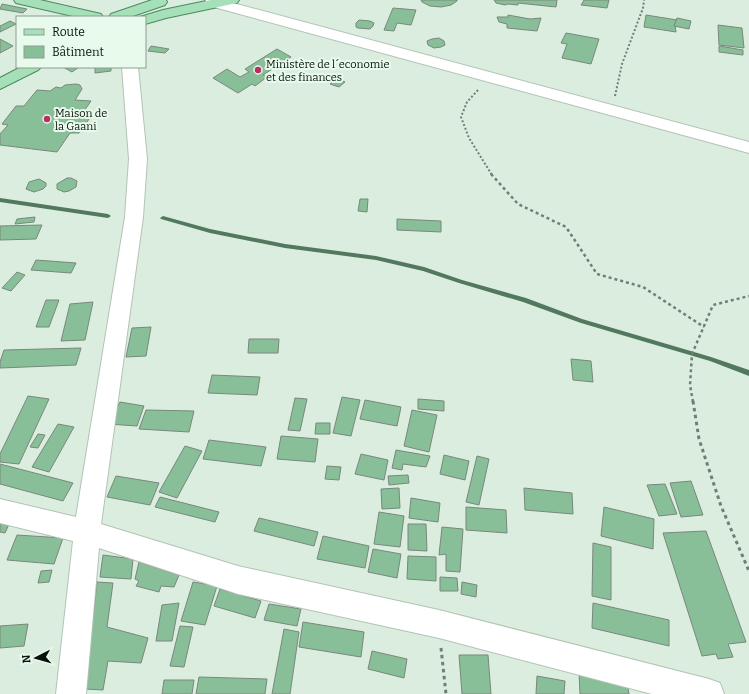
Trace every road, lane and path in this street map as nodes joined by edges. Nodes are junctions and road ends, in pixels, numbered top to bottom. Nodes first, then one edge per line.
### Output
1 (21, 0) edge
2 (169, 0) edge
3 (644, 0) edge
4 (221, 1) edge
5 (154, 2) edge
6 (92, 16) edge
7 (119, 16) edge
8 (146, 20) edge
9 (31, 68) edge
10 (130, 68) edge
11 (490, 78) junction
12 (0, 84) edge
13 (612, 110) junction
14 (749, 148) edge
15 (749, 296) edge
16 (704, 327) junction
17 (0, 511) edge
18 (87, 532) junction
19 (749, 571) edge
20 (439, 624) junction
21 (71, 694) edge
22 (446, 694) edge
23 (709, 694) edge

1 - 6 main road
2 - 5 main road
3 - 13 path
4 - 8 main road
4 - 11 street
5 - 7 main road
9 - 12 main road
10 - 18 street
11 - 13 street
11 - 16 path
13 - 14 street
15 - 16 path
16 - 19 path
17 - 18 street
18 - 20 street
18 - 21 street
20 - 22 path
20 - 23 street

